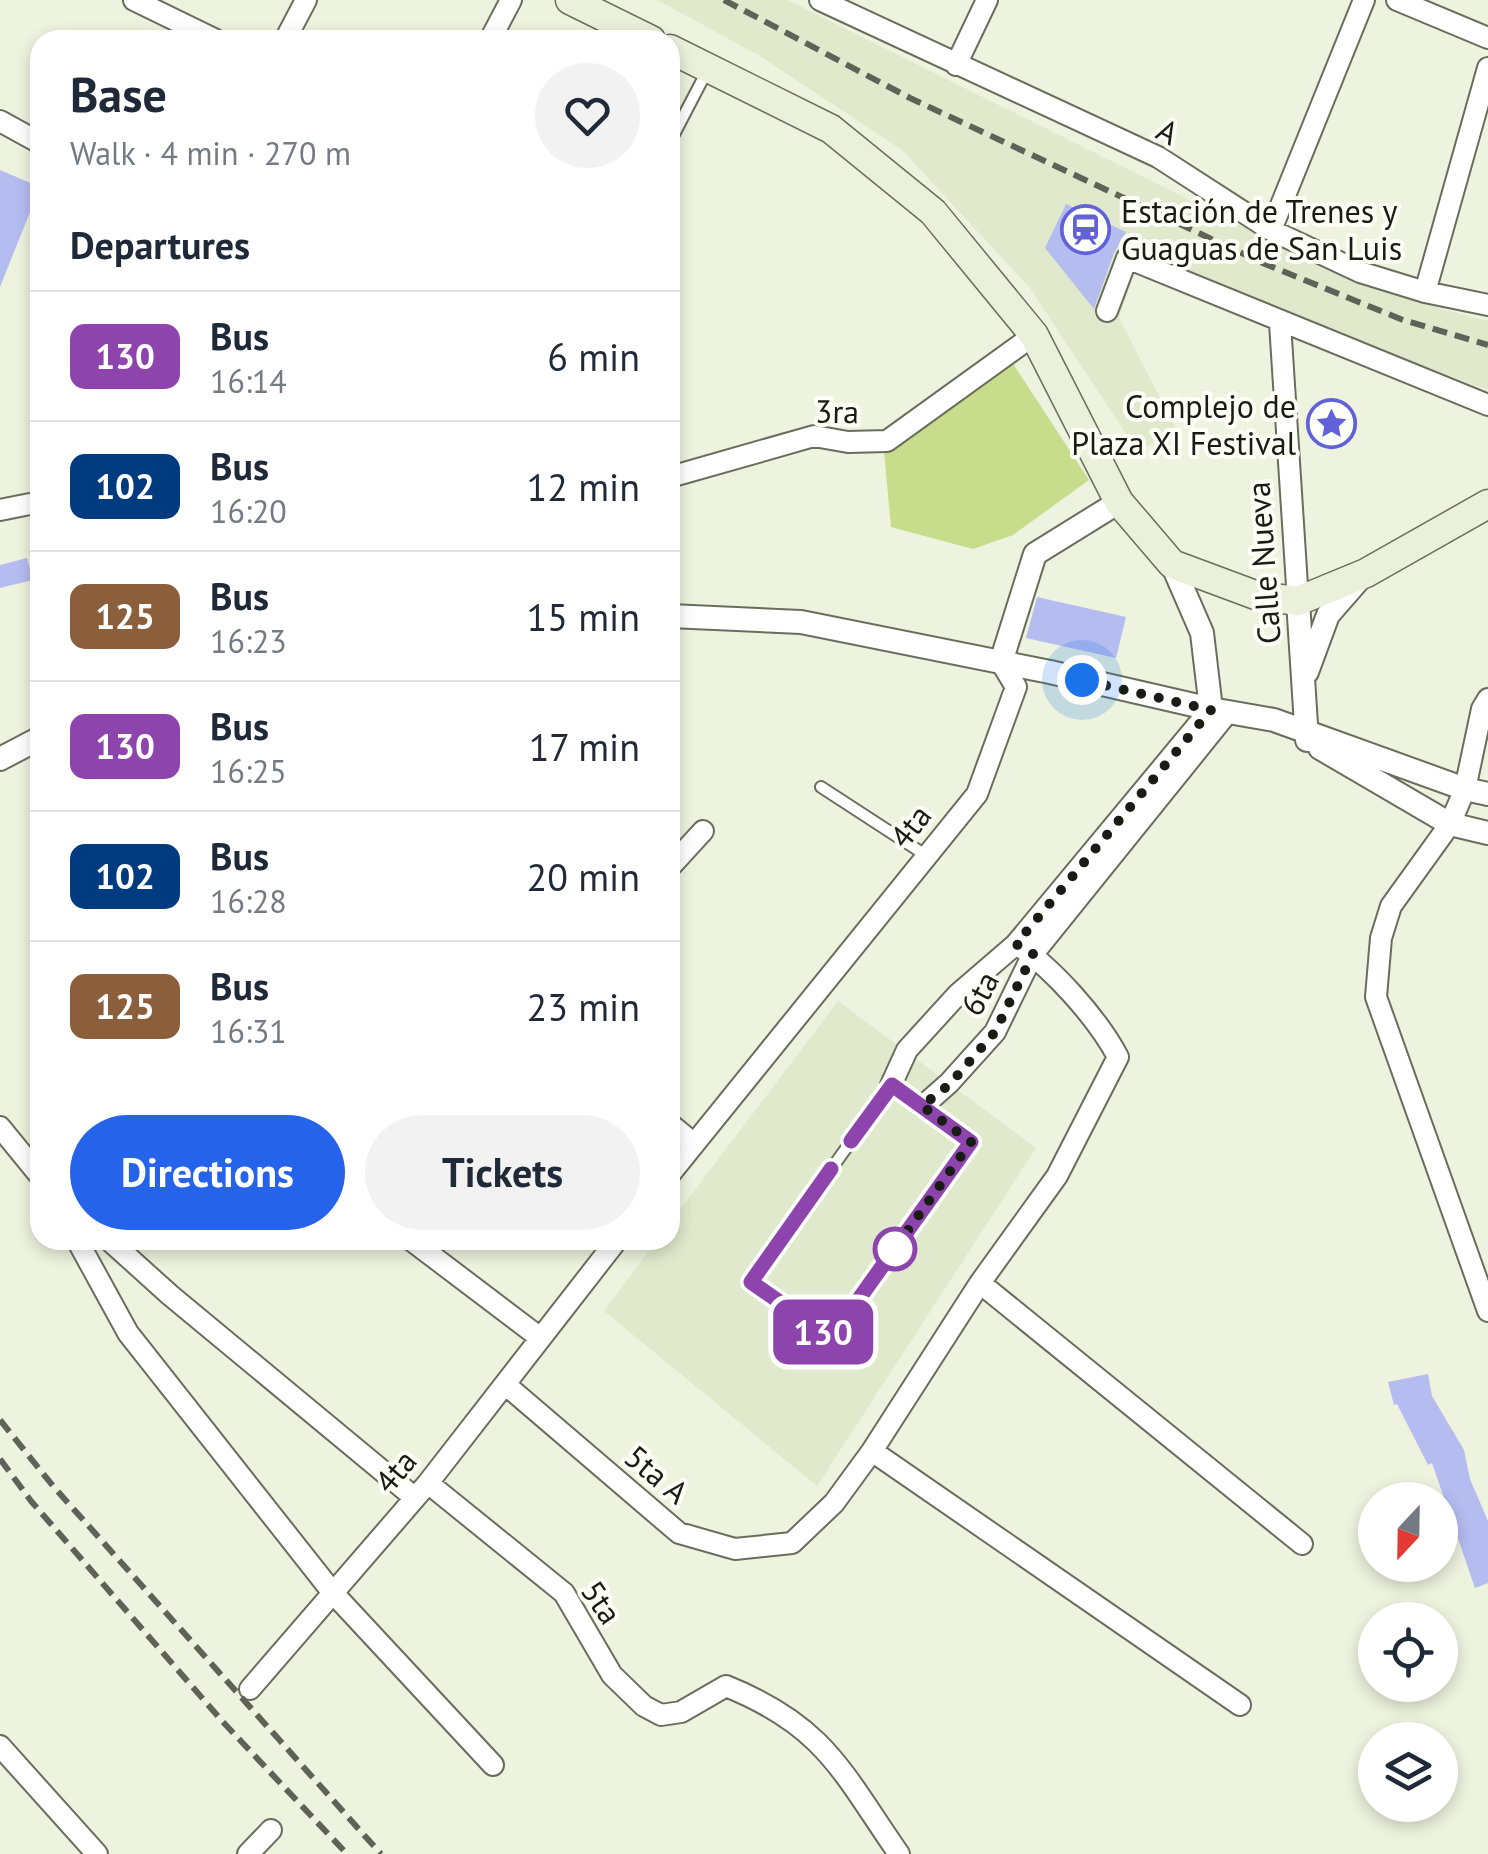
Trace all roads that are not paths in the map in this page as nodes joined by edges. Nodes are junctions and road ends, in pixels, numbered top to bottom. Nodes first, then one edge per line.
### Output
1 (134, 0) edge
2 (306, 0) edge
3 (484, 0) edge
4 (570, 0) edge
5 (820, 0) edge
6 (988, 0) edge
7 (1364, 0) edge
8 (1397, 0) edge
9 (508, 6) edge
10 (196, 30) edge
11 (290, 30) edge
12 (495, 30) edge
13 (615, 30) edge
14 (1488, 38) edge
15 (680, 54) edge
16 (956, 64) junction
17 (708, 68) junction
18 (1488, 68) edge
19 (0, 121) edge
20 (680, 123) edge
21 (30, 137) edge
22 (1272, 230) junction
23 (1425, 292) junction
24 (1488, 305) edge
25 (1108, 311) dead end
26 (1280, 322) junction
27 (1034, 334) junction
28 (1488, 405) edge
29 (680, 474) edge
30 (1119, 502) junction
31 (30, 504) edge
32 (1488, 504) edge
33 (0, 510) edge
34 (1172, 564) junction
35 (1366, 573) junction
36 (1298, 600) junction
37 (680, 616) edge
38 (1001, 662) junction
39 (1302, 685) junction
40 (1488, 699) edge
41 (1220, 711) junction
42 (1307, 735) junction
43 (30, 744) edge
44 (0, 760) edge
45 (822, 787) dead end
46 (1476, 792) edge
47 (1450, 824) junction
48 (703, 831) dead end
49 (1488, 832) edge
50 (928, 856) junction
51 (680, 857) edge
52 (1024, 949) junction
53 (892, 1085) junction
54 (922, 1106) junction
55 (0, 1127) edge
56 (680, 1132) edge
57 (694, 1144) junction
58 (680, 1162) edge
59 (30, 1164) edge
60 (82, 1250) edge
61 (120, 1250) edge
62 (424, 1250) edge
63 (609, 1250) edge
64 (980, 1283) junction
65 (1488, 1311) edge
66 (539, 1337) junction
67 (506, 1385) junction
68 (872, 1451) junction
69 (422, 1490) junction
70 (1302, 1544) dead end
71 (333, 1593) junction
72 (250, 1690) dead end
73 (1240, 1705) dead end
74 (0, 1746) edge
75 (493, 1766) dead end
76 (271, 1830) dead end
77 (96, 1854) edge
78 (248, 1854) edge
79 (899, 1854) edge

1 - 10 street
2 - 11 street
3 - 9 street
4 - 13 main road
5 - 16 street, A
6 - 16 street
7 - 22 street
8 - 14 street
9 - 12 street
15 - 17 main road
16 - 22 street, A
17 - 20 lane
17 - 27 main road
18 - 23 street
19 - 21 street
22 - 23 street, A
23 - 24 street, A
25 - 26 street
26 - 28 street
26 - 36 street, Calle Nueva
27 - 29 street, 3ra
27 - 30 main road
30 - 34 main road
30 - 38 street, 4ta
31 - 33 street
32 - 35 main road
34 - 36 main road
34 - 41 street
35 - 36 main road
35 - 39 street
36 - 39 street, Calle Nueva
37 - 38 street
38 - 41 street
38 - 50 street, 4ta
39 - 42 street, Calle Nueva
40 - 46 street
41 - 42 street
41 - 52 street, 6ta
42 - 46 street
42 - 47 street
43 - 44 street
45 - 50 lane
46 - 47 street
47 - 49 street
47 - 65 street
48 - 51 street
50 - 57 street, 4ta
52 - 53 street, 6ta
52 - 54 street, 6ta
52 - 64 street, 5ta A
53 - 54 lane
53 - 54 lane
55 - 59 street
56 - 57 street
57 - 58 street, 4ta
60 - 71 street
61 - 69 street, 5ta
62 - 66 street
63 - 66 street, 4ta
64 - 68 street, 5ta A
64 - 70 street
66 - 67 street, 4ta
67 - 68 street, 5ta A
67 - 69 street, 4ta
68 - 73 street
69 - 71 street, 4ta
69 - 79 street, 5ta
71 - 72 street, 4ta
71 - 75 street
74 - 77 street
76 - 78 street

